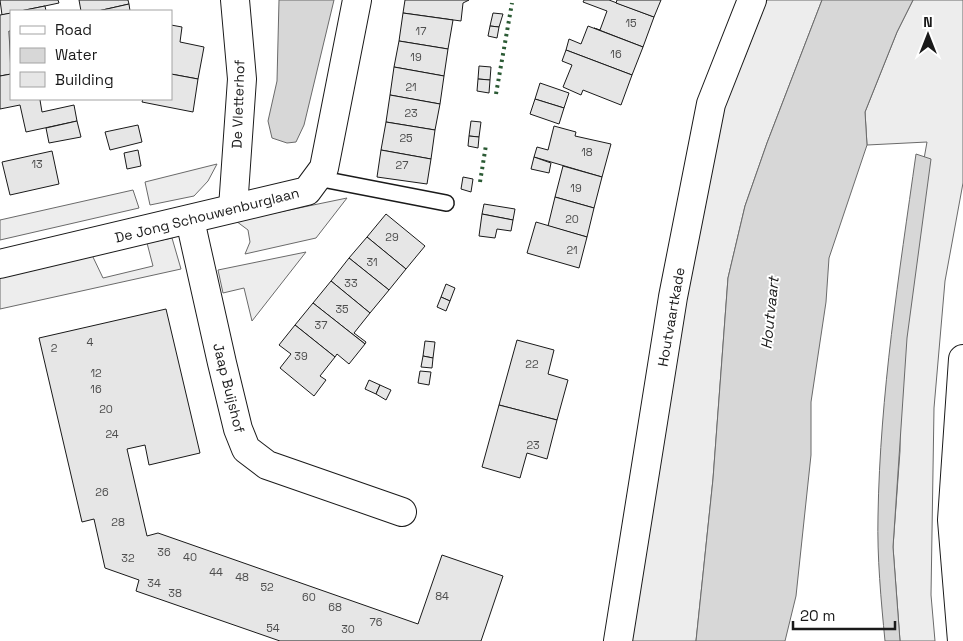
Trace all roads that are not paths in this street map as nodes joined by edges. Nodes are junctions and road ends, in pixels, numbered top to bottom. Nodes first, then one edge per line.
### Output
1 (235, 0) edge
2 (357, 0) edge
3 (752, 0) edge
4 (317, 178) junction
5 (446, 203) dead end
6 (233, 208) junction
7 (190, 220) junction
8 (0, 264) edge
9 (963, 358) edge
10 (402, 512) dead end
11 (618, 641) edge
12 (962, 641) edge

1 - 6 street, De Vletterhof
2 - 4 street, De Jong Schouwenburglaan
3 - 11 street, Houtvaartkade
4 - 5 lane
4 - 6 street, De Jong Schouwenburglaan
6 - 7 street, De Jong Schouwenburglaan
7 - 8 street, De Jong Schouwenburglaan
7 - 10 street, Jaap Buijshof
9 - 12 street

